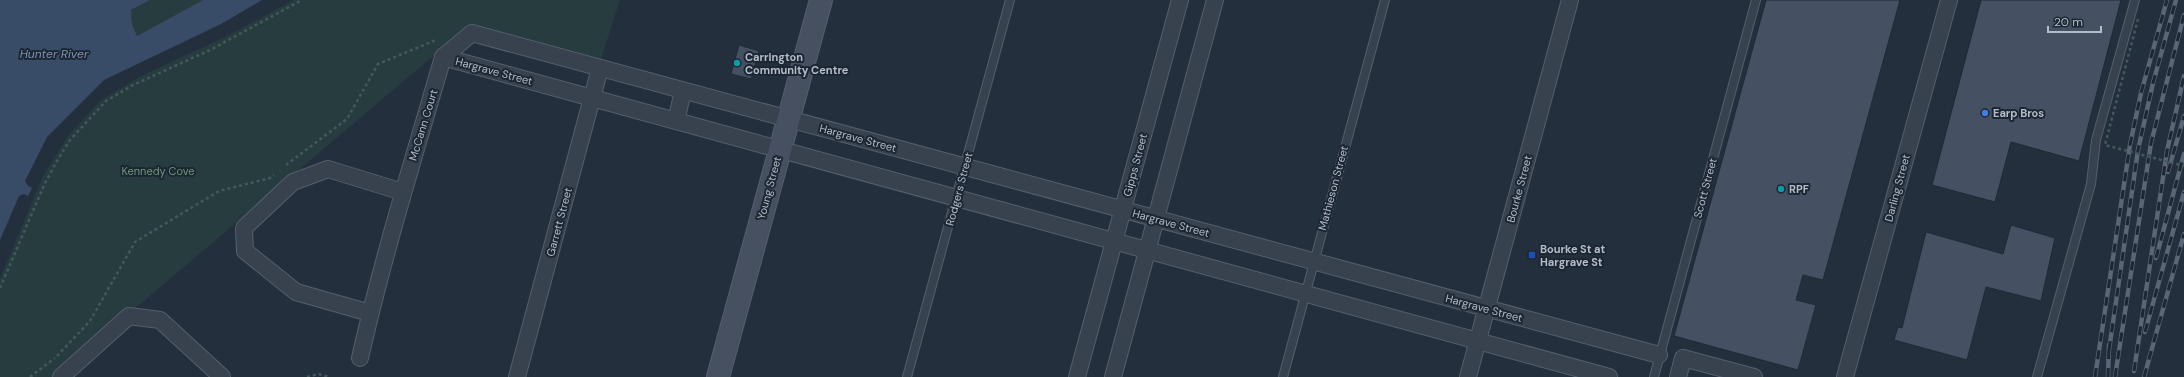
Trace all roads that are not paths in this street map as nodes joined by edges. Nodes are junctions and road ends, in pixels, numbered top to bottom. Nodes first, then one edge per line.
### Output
1 (821, 0) edge
2 (1010, 0) edge
3 (1180, 0) edge
4 (1214, 0) edge
5 (1386, 0) edge
6 (1570, 0) edge
7 (1756, 0) edge
8 (1949, 0) edge
9 (2135, 0) edge
10 (443, 57) junction
11 (600, 68) junction
12 (683, 91) junction
13 (593, 98) junction
14 (788, 119) junction
15 (676, 121) junction
16 (780, 149) junction
17 (964, 167) junction
18 (403, 192) junction
19 (956, 198) junction
20 (1122, 210) junction
21 (1156, 219) junction
22 (1114, 241) junction
23 (1148, 250) junction
24 (1314, 262) junction
25 (1305, 294) junction
26 (1487, 308) junction
27 (370, 313) junction
28 (1478, 341) junction
29 (1659, 355) junction
30 (360, 358) dead end
31 (65, 374) edge
32 (222, 377) edge
33 (517, 377) edge
34 (718, 377) edge
35 (907, 377) edge
36 (1077, 377) edge
37 (1113, 377) edge
38 (1283, 377) edge
39 (1468, 377) edge
40 (1609, 377) edge
41 (1654, 377) edge
42 (1678, 377) edge
43 (1754, 377) edge
44 (1845, 377) edge
45 (2036, 377) edge

1 - 14 main road, Young Street
2 - 17 lane, Rodgers Street
3 - 20 street, Gipps Street
4 - 21 street
5 - 24 lane, Mathieson Street
6 - 26 street, Bourke Street
7 - 29 lane, Scott Street
8 - 44 street, Darling Street
9 - 45 lane
10 - 11 street, Hargrave Street
10 - 13 street, Hargrave Street
10 - 18 street, McCann Court
11 - 12 street, Hargrave Street
11 - 13 street, Garrett Street
12 - 14 street, Hargrave Street
12 - 15 street
13 - 15 street, Hargrave Street
13 - 33 street, Garrett Street
14 - 16 main road, Young Street
14 - 17 street, Hargrave Street
15 - 16 street, Hargrave Street
16 - 19 street, Hargrave Street
16 - 34 main road, Young Street
17 - 19 lane, Rodgers Street
17 - 20 street, Hargrave Street
18 - 27 street, McCann Court
18 - 27 street
19 - 22 street, Hargrave Street
19 - 35 lane, Rodgers Street
20 - 21 street, Hargrave Street
20 - 22 street, Gipps Street
21 - 23 street
21 - 24 street, Hargrave Street
22 - 23 street, Hargrave Street
22 - 36 street, Gipps Street
23 - 25 street, Hargrave Street
23 - 37 street
24 - 25 lane, Mathieson Street
24 - 26 street, Hargrave Street
25 - 28 street, Hargrave Street
25 - 38 lane, Mathieson Street
26 - 28 street, Bourke Street
26 - 29 street, Hargrave Street
27 - 30 street, McCann Court
28 - 39 street, Bourke Street
28 - 40 street, Hargrave Street
29 - 41 lane, Scott Street
31 - 32 street
42 - 43 street

